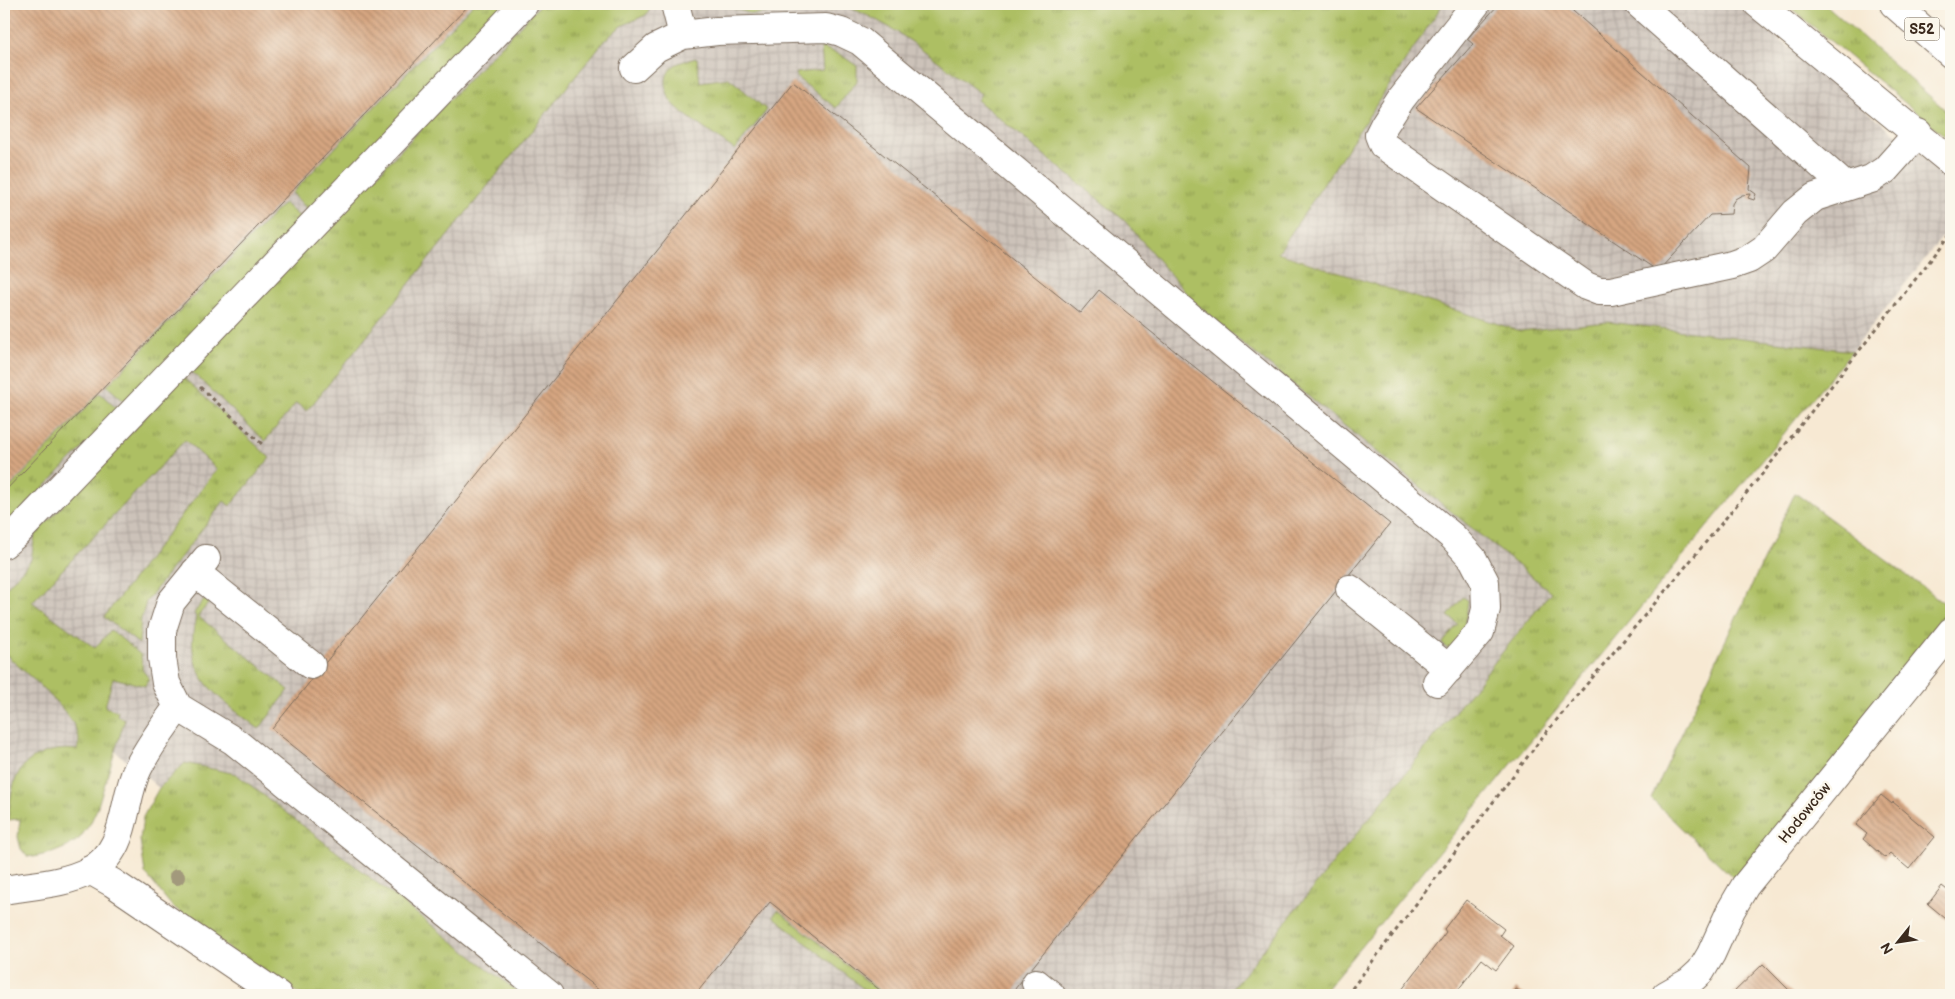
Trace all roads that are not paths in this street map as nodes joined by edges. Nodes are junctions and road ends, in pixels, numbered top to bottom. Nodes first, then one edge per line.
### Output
1 (524, 4) edge
2 (675, 4) edge
3 (1476, 4) edge
4 (1640, 4) edge
5 (1758, 4) edge
6 (1894, 4) edge
7 (683, 35) junction
8 (1951, 54) edge
9 (634, 68) dead end
10 (1918, 133) junction
11 (1951, 162) edge
12 (1845, 186) junction
13 (4, 544) edge
14 (1350, 589) dead end
15 (1951, 632) edge
16 (311, 664) dead end
17 (178, 707) junction
18 (90, 870) junction
19 (4, 890) edge
20 (278, 995) edge
21 (548, 995) edge
22 (1666, 995) edge

1 - 13 main road
2 - 7 main road
3 - 12 main road
4 - 12 main road
5 - 10 main road
6 - 8 main road, S52
7 - 9 main road
7 - 14 main road
10 - 11 main road
10 - 12 main road
15 - 22 main road, Hodowców
16 - 17 main road
17 - 18 main road
17 - 21 main road
18 - 19 main road
18 - 20 main road

